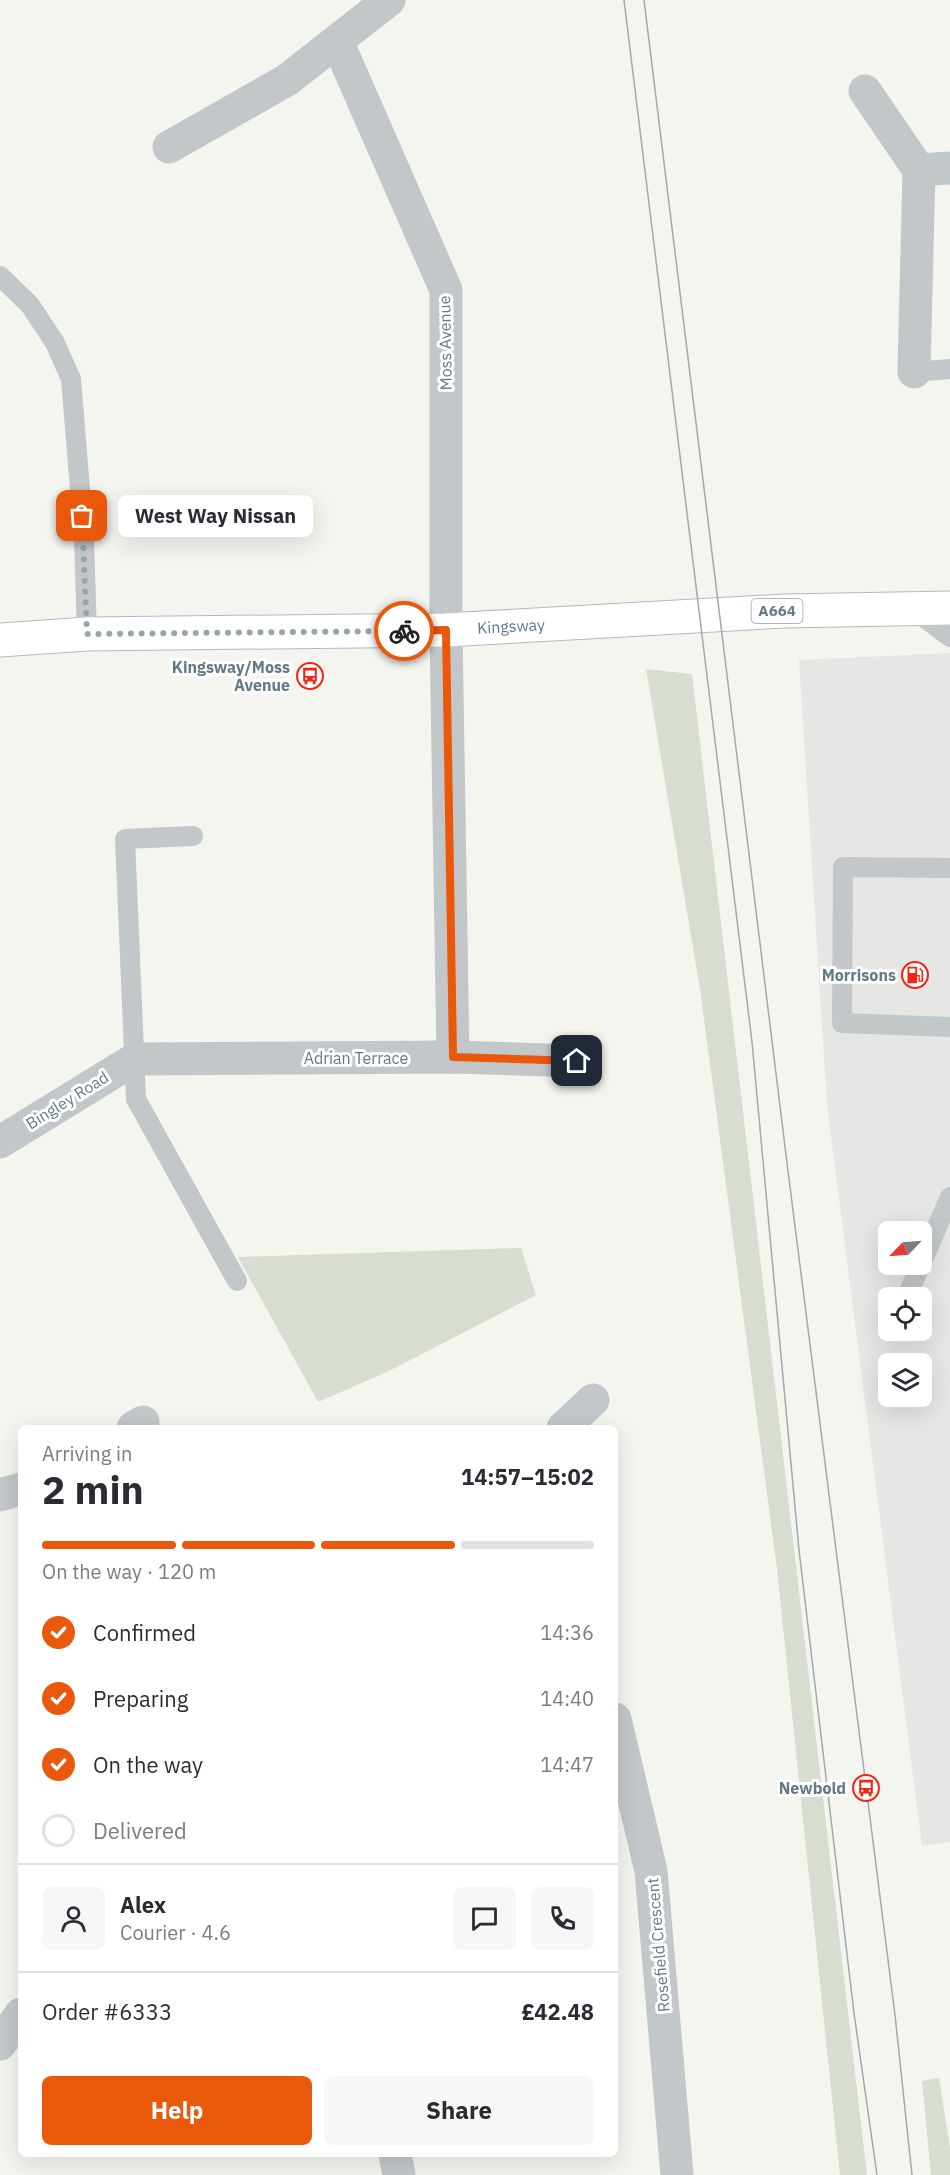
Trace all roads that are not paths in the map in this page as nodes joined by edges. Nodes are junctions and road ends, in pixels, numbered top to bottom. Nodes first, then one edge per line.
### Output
1 (389, 0) edge
2 (337, 41) junction
3 (865, 91) dead end
4 (169, 147) dead end
5 (935, 169) edge
6 (0, 276) edge
7 (950, 369) edge
8 (914, 372) joint
9 (911, 608) junction
10 (950, 608) edge
11 (446, 630) junction
12 (87, 634) junction
13 (950, 637) edge
14 (0, 640) edge
15 (193, 836) dead end
16 (950, 868) edge
17 (950, 1027) edge
18 (453, 1057) junction
19 (135, 1059) junction
20 (577, 1061) dead end
21 (0, 1142) edge
22 (950, 1197) edge
23 (932, 1239) edge
24 (237, 1281) dead end
25 (593, 1400) dead end
26 (566, 1425) edge
27 (18, 1490) edge
28 (0, 1495) edge
29 (618, 1732) edge
30 (18, 2018) edge
31 (0, 2044) edge
32 (396, 2157) edge
33 (399, 2175) edge
34 (677, 2175) edge

1 - 2 street
2 - 4 street
2 - 11 street, Moss Avenue
3 - 5 street
5 - 8 street
6 - 12 lane
7 - 8 lane
9 - 10 main road, Kingsway / A664
9 - 11 main road, Kingsway / A664
9 - 13 lane
11 - 12 main road, Kingsway / A664
11 - 18 street, Moss Avenue
12 - 14 main road, Kingsway / A664
15 - 19 lane
16 - 17 lane
18 - 19 street, Adrian Terrace
18 - 20 street, Adrian Terrace
19 - 21 street, Bingley Road
19 - 24 lane
22 - 23 lane
25 - 26 street
27 - 28 street
29 - 34 street, Rosefield Crescent
30 - 31 street
32 - 33 street

